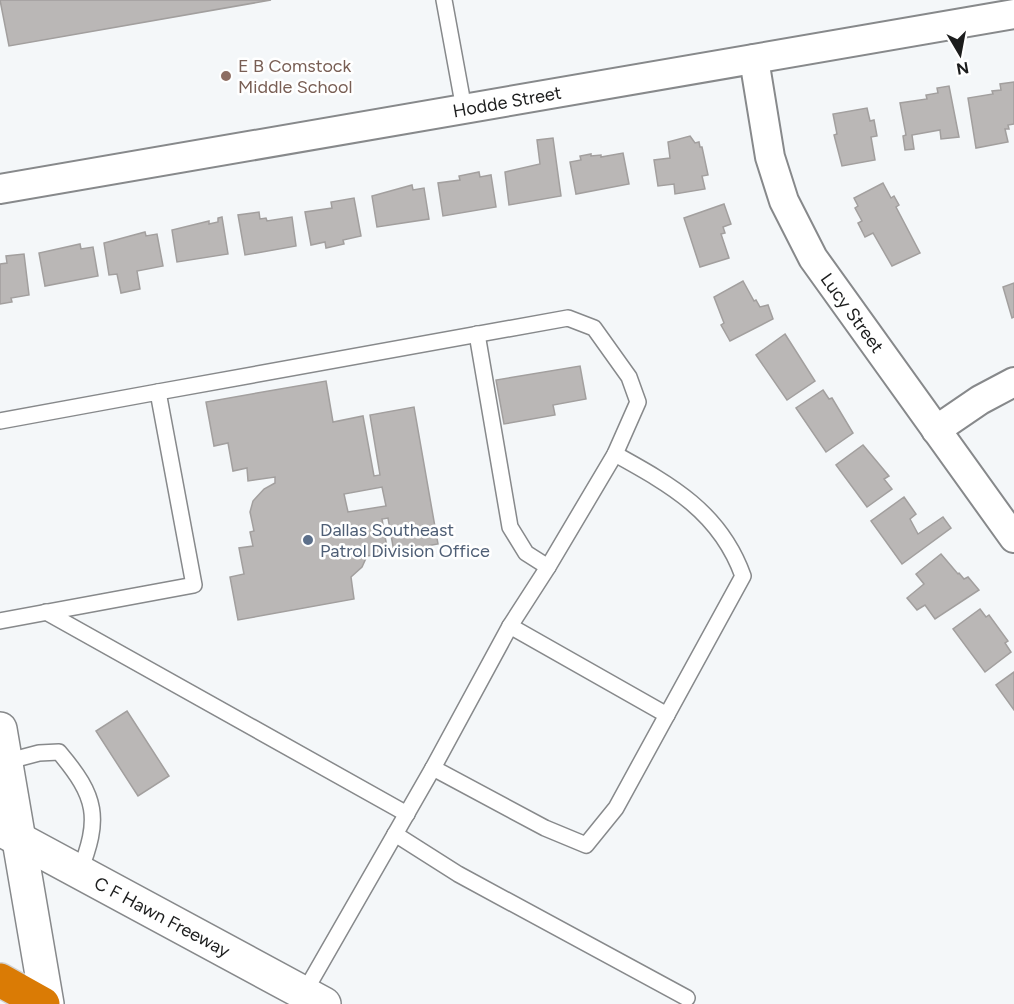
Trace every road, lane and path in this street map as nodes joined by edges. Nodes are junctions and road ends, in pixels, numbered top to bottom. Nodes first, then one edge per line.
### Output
1 (444, 0) edge
2 (1014, 14) edge
3 (754, 59) junction
4 (464, 109) junction
5 (0, 189) edge
6 (477, 334) junction
7 (1014, 382) edge
8 (158, 392) junction
9 (0, 421) edge
10 (936, 430) junction
11 (615, 454) junction
12 (1014, 538) edge
13 (548, 567) junction
14 (46, 612) junction
15 (0, 621) edge
16 (510, 626) junction
17 (667, 715) junction
18 (0, 729) edge
19 (5, 762) junction
20 (433, 768) junction
21 (407, 814) junction
22 (395, 834) junction
23 (10, 835) edge
24 (79, 873) junction
25 (0, 980) edge
26 (314, 998) edge
27 (687, 998) dead end
28 (45, 1004) edge

1 - 4 lane
2 - 3 street, Hodde Street
3 - 4 street, Hodde Street
3 - 10 street, Lucy Street
4 - 5 street, Hodde Street
6 - 8 lane
6 - 11 lane
6 - 13 lane
7 - 10 street
8 - 9 lane
8 - 14 lane
10 - 12 street, Lucy Street
11 - 13 lane
11 - 17 lane
13 - 16 lane
14 - 15 lane
14 - 21 lane
16 - 17 lane
16 - 20 lane
17 - 20 lane
18 - 19 main road
19 - 23 main road
19 - 24 lane
20 - 21 lane
21 - 22 lane
22 - 26 lane
22 - 27 lane
23 - 24 main road, C F Hawn Freeway
23 - 28 main road
24 - 26 main road, C F Hawn Freeway
25 - 28 highway

